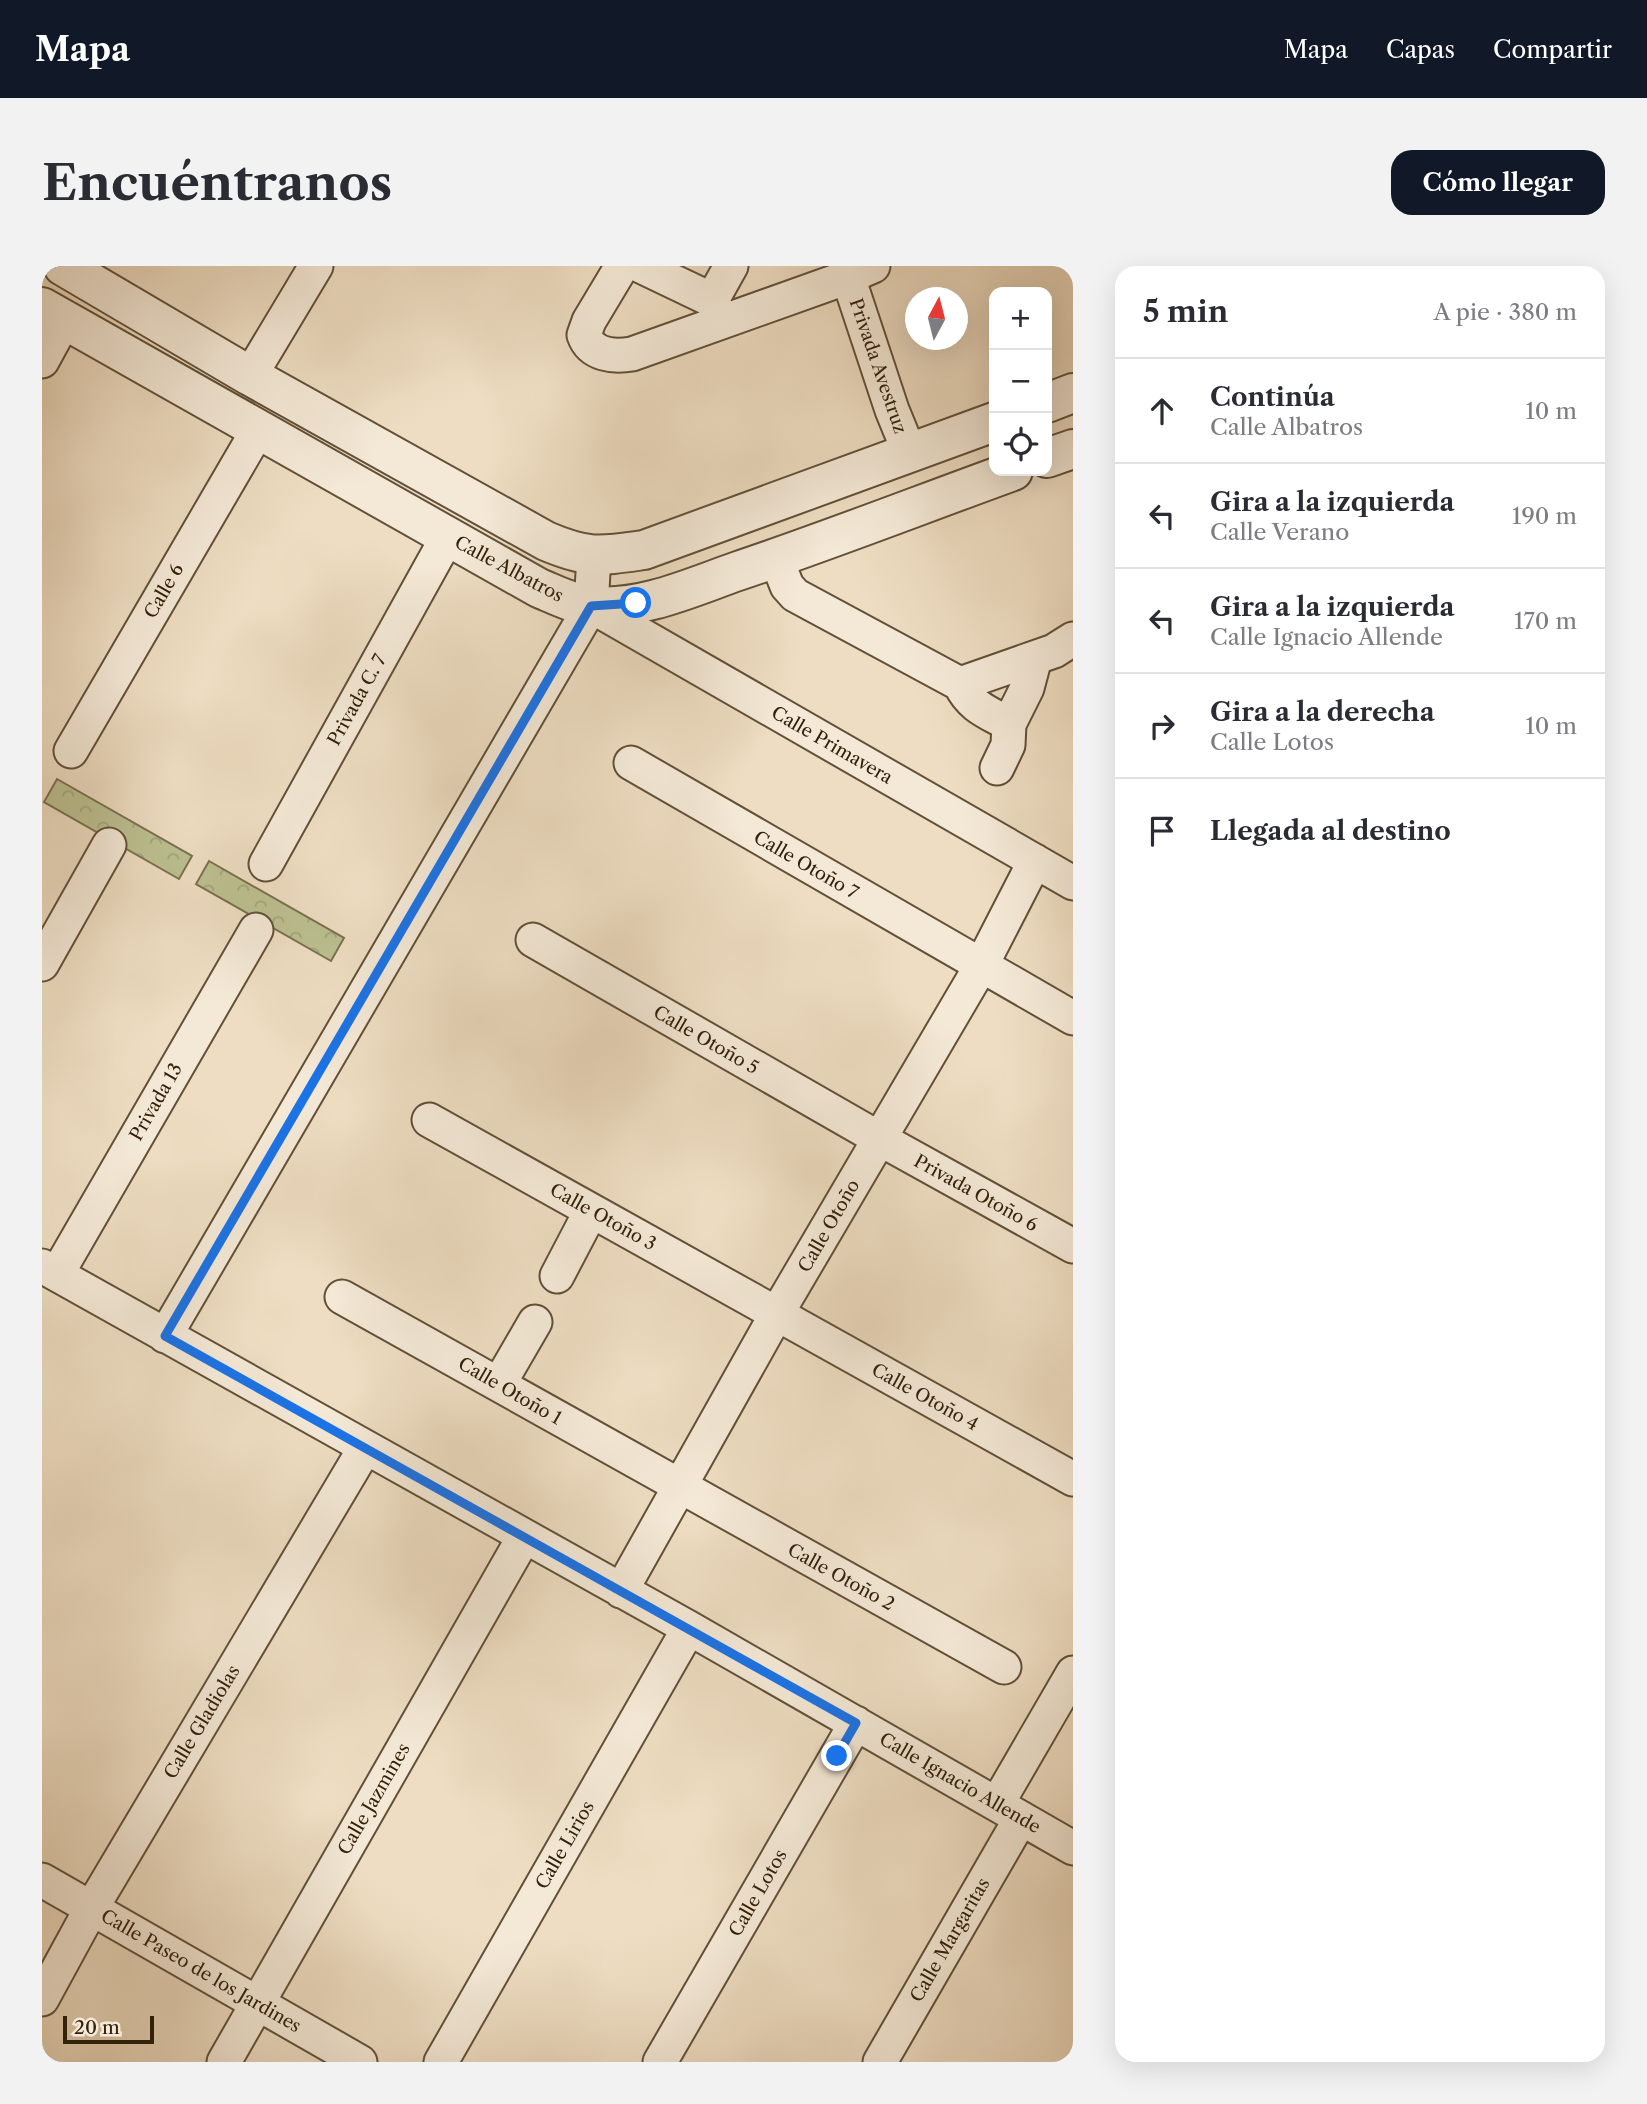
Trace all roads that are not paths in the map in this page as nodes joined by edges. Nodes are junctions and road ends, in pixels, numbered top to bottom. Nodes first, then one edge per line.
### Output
1 (316, 266) edge
2 (622, 266) edge
3 (641, 266) edge
4 (731, 266) edge
5 (80, 270) edge
6 (860, 272) edge
7 (717, 311) junction
8 (54, 313) edge
9 (42, 361) edge
10 (250, 376) junction
11 (1073, 393) edge
12 (1052, 401) edge
13 (989, 424) edge
14 (258, 430) junction
15 (1073, 449) edge
16 (910, 454) junction
17 (1052, 456) edge
18 (999, 476) edge
19 (448, 536) junction
20 (594, 556) junction
21 (776, 558) junction
22 (591, 606) junction
23 (1073, 639) edge
24 (1035, 658) junction
25 (960, 684) junction
26 (1009, 724) junction
27 (71, 751) dead end
28 (631, 763) dead end
29 (997, 768) dead end
30 (109, 845) dead end
31 (1035, 862) junction
32 (266, 864) dead end
33 (1073, 883) edge
34 (256, 930) dead end
35 (533, 940) dead end
36 (42, 964) edge
37 (981, 966) junction
38 (1073, 1018) edge
39 (429, 1120) dead end
40 (880, 1139) junction
41 (591, 1211) junction
42 (1073, 1246) edge
43 (49, 1270) edge
44 (557, 1276) dead end
45 (342, 1297) dead end
46 (776, 1315) junction
47 (535, 1322) dead end
48 (165, 1336) junction
49 (499, 1384) junction
50 (365, 1448) junction
51 (1073, 1479) edge
52 (678, 1487) junction
53 (524, 1537) junction
54 (621, 1591) junction
55 (689, 1628) junction
56 (1004, 1667) dead end
57 (1073, 1673) edge
58 (1062, 1718) edge
59 (856, 1723) junction
60 (1009, 1811) junction
61 (1073, 1848) edge
62 (42, 1880) edge
63 (91, 1909) junction
64 (42, 1999) edge
65 (257, 2005) junction
66 (224, 2062) edge
67 (359, 2062) edge
68 (441, 2062) edge
69 (660, 2062) edge
70 (880, 2062) edge

1 - 10 street
2 - 7 street, Privada Avestruz
3 - 7 street
4 - 7 street
5 - 10 street
6 - 7 street, Privada Avestruz
6 - 16 street, Privada Avestruz
8 - 9 street
8 - 14 street, Calle Albatros
10 - 20 street
11 - 12 street
13 - 16 street
14 - 19 street, Calle Albatros
14 - 27 street, Calle 6
15 - 17 street
16 - 20 street
18 - 21 street, Calle Albatros
19 - 22 street, Calle Albatros
19 - 32 street, Privada C. 7
20 - 22 street
21 - 22 street, Calle Albatros
21 - 25 street
22 - 31 street, Calle Primavera
22 - 48 street
23 - 24 street
24 - 25 street
24 - 26 street
25 - 26 street
26 - 29 street
28 - 37 street, Calle Otoño 7
30 - 36 street
31 - 33 street, Calle Primavera
31 - 37 street, Calle Otoño
34 - 43 street, Privada 13
35 - 40 street, Calle Otoño 5
37 - 38 street, Calle Otoño 7
37 - 40 street, Calle Otoño
39 - 41 street, Calle Otoño 3
40 - 42 street, Privada Otoño 6
40 - 46 street, Calle Otoño
41 - 44 street
41 - 46 street, Calle Otoño 3
43 - 48 street, Calle Ignacio Allende
45 - 49 street, Calle Otoño 1
46 - 51 street, Calle Otoño 4
46 - 52 street, Calle Otoño
47 - 49 street
48 - 50 street, Calle Ignacio Allende
49 - 52 street, Calle Otoño 1
50 - 53 street, Calle Ignacio Allende
50 - 63 street, Calle Gladiolas
52 - 54 street, Calle Otoño
52 - 56 street, Calle Otoño 2
53 - 54 street, Calle Ignacio Allende
53 - 65 street, Calle Jazmines
54 - 55 street, Calle Ignacio Allende
55 - 59 street, Calle Ignacio Allende
55 - 68 street, Calle Lirios
57 - 58 street, Calle Margaritas
58 - 60 street, Calle Margaritas
59 - 60 street, Calle Ignacio Allende
59 - 69 street, Calle Lotos
60 - 61 street, Calle Ignacio Allende
60 - 70 street, Calle Margaritas
62 - 63 street, Calle Paseo de los Jardines
63 - 64 street, Calle Gladiolas
63 - 65 street, Calle Paseo de los Jardines
65 - 66 street, Calle Jazmines
65 - 67 street, Calle Paseo de los Jardines

